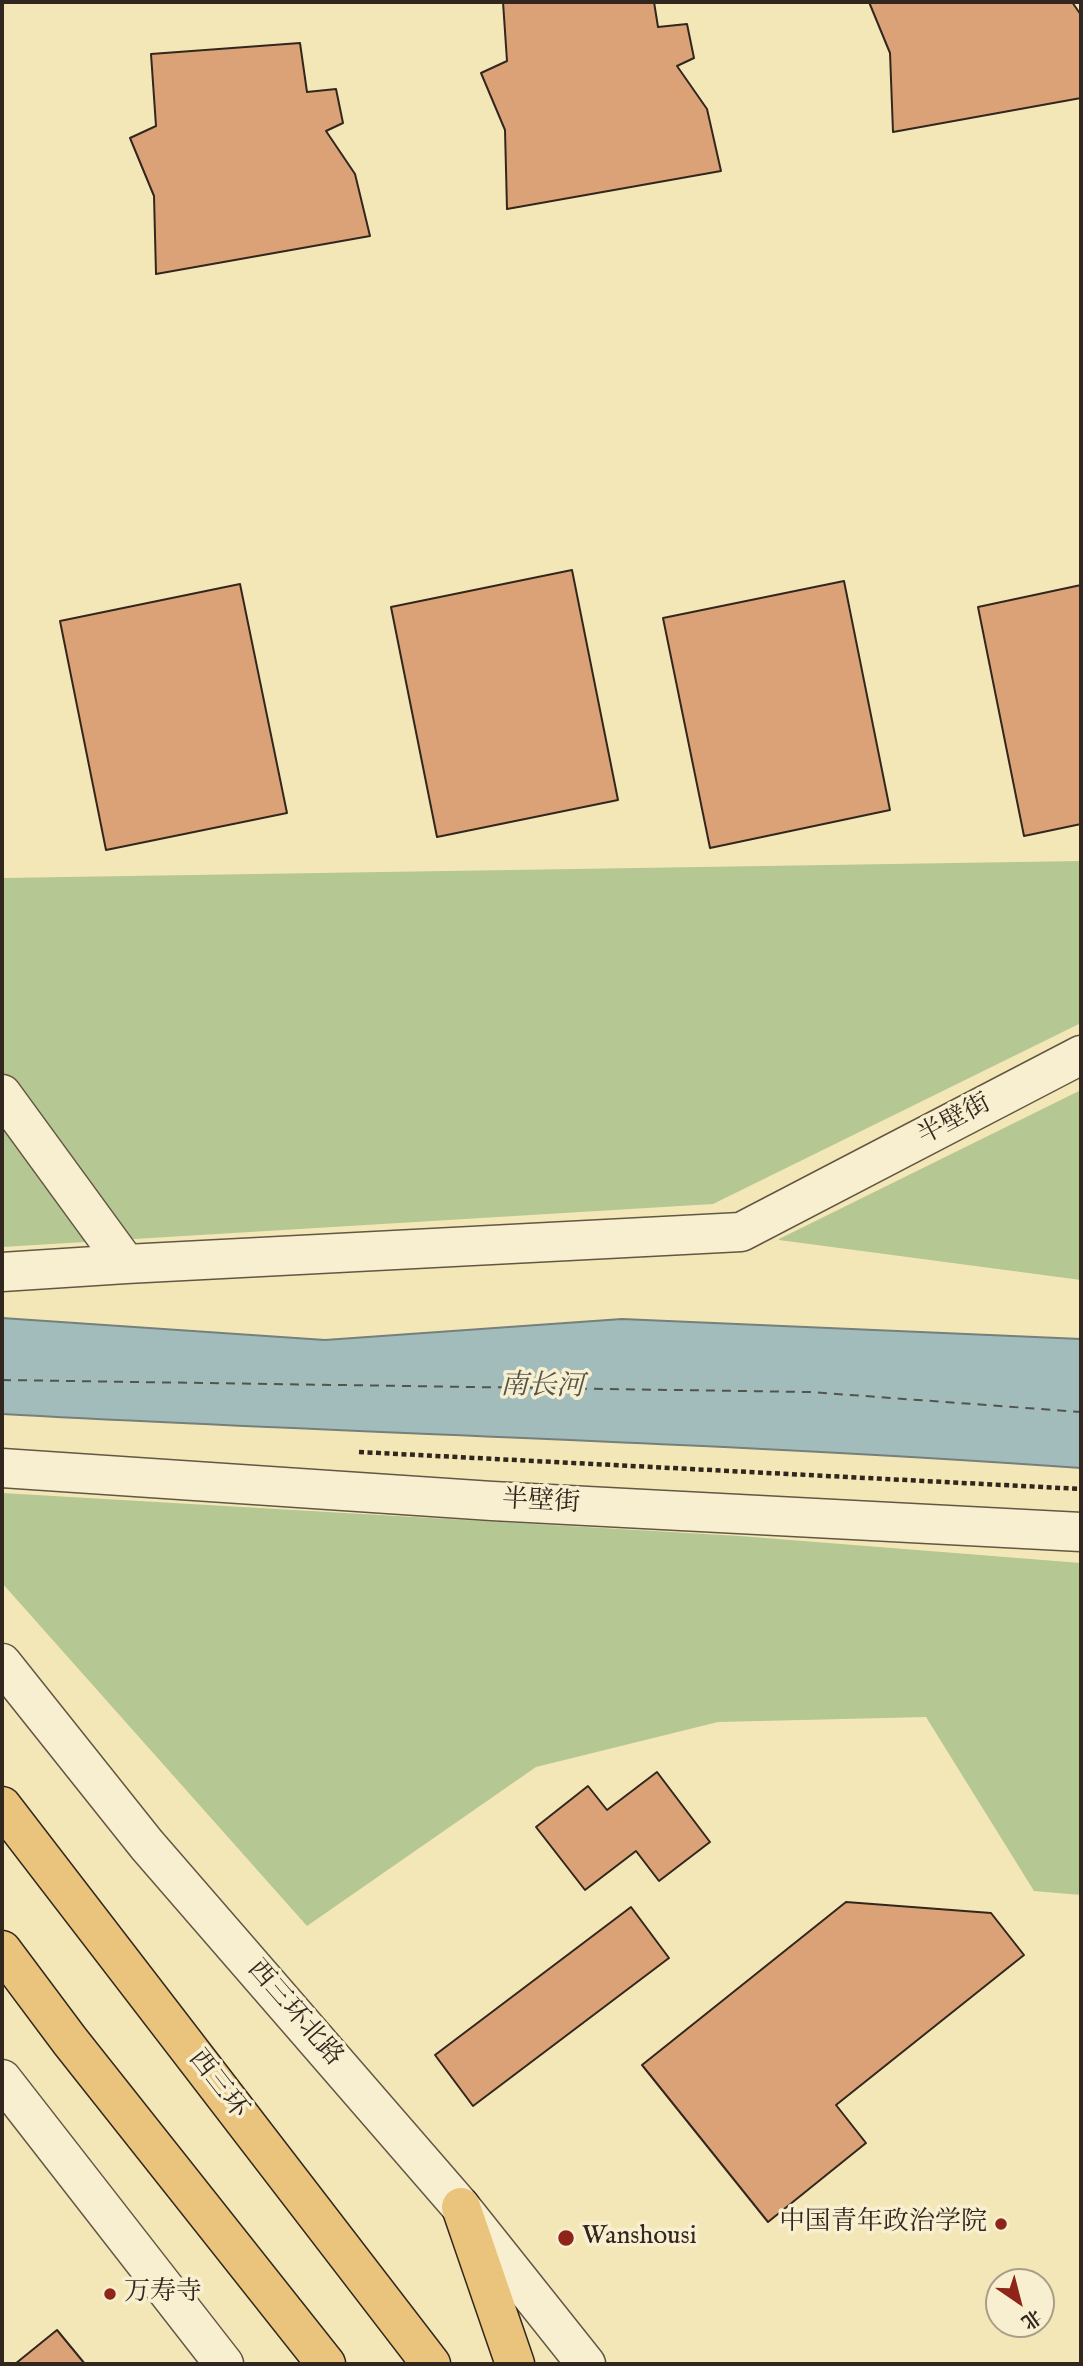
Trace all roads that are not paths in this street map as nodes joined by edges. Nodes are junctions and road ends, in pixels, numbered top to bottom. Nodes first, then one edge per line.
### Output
1 (1081, 1055) edge
2 (2, 1094) edge
3 (126, 1264) junction
4 (2, 1272) edge
5 (2, 1468) edge
6 (1081, 1532) edge
7 (2, 1663) edge
8 (2, 1806) edge
9 (2, 1950) edge
10 (2, 2079) edge
11 (461, 2207) junction
12 (224, 2364) edge
13 (326, 2364) edge
14 (431, 2364) edge
15 (515, 2364) edge
16 (586, 2364) edge

1 - 3 street, 半壁街
2 - 3 street
3 - 4 street, 半壁街
5 - 6 street, 半壁街
7 - 11 street, 西三环北路
8 - 14 highway, 西三环
9 - 13 highway
10 - 12 street
11 - 15 highway
11 - 16 street, 西三环北路

